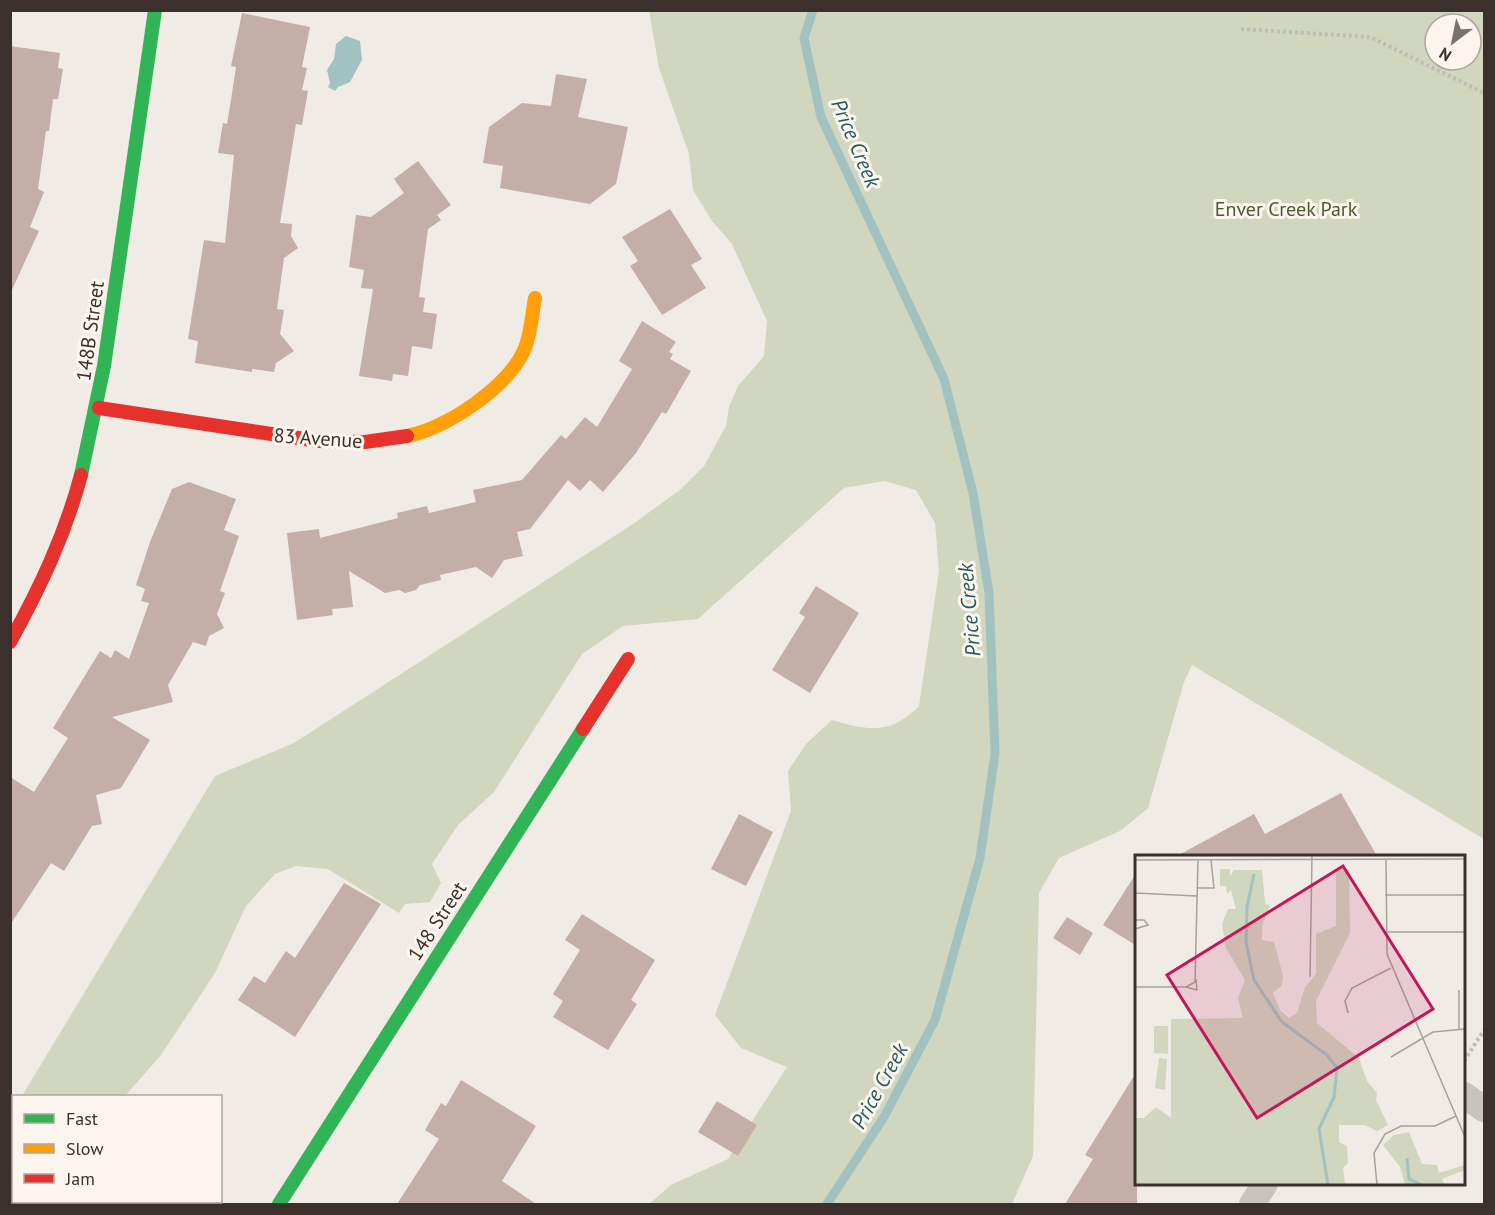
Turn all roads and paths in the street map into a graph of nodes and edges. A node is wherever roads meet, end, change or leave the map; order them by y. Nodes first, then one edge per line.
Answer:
1 (155, 10) edge
2 (1241, 28) dead end
3 (1485, 93) edge
4 (535, 297) dead end
5 (99, 408) junction
6 (10, 642) edge
7 (628, 659) dead end
8 (1485, 1030) edge
9 (1465, 1060) edge
10 (1465, 1096) edge
11 (1485, 1109) edge
12 (1264, 1185) edge
13 (279, 1204) edge
14 (1252, 1204) edge

1 - 5 street, 148B Street
2 - 3 path
4 - 5 street, 83 Avenue
5 - 6 street, 148B Street
7 - 13 street, 148 Street
8 - 9 path
10 - 11 street
12 - 14 street

